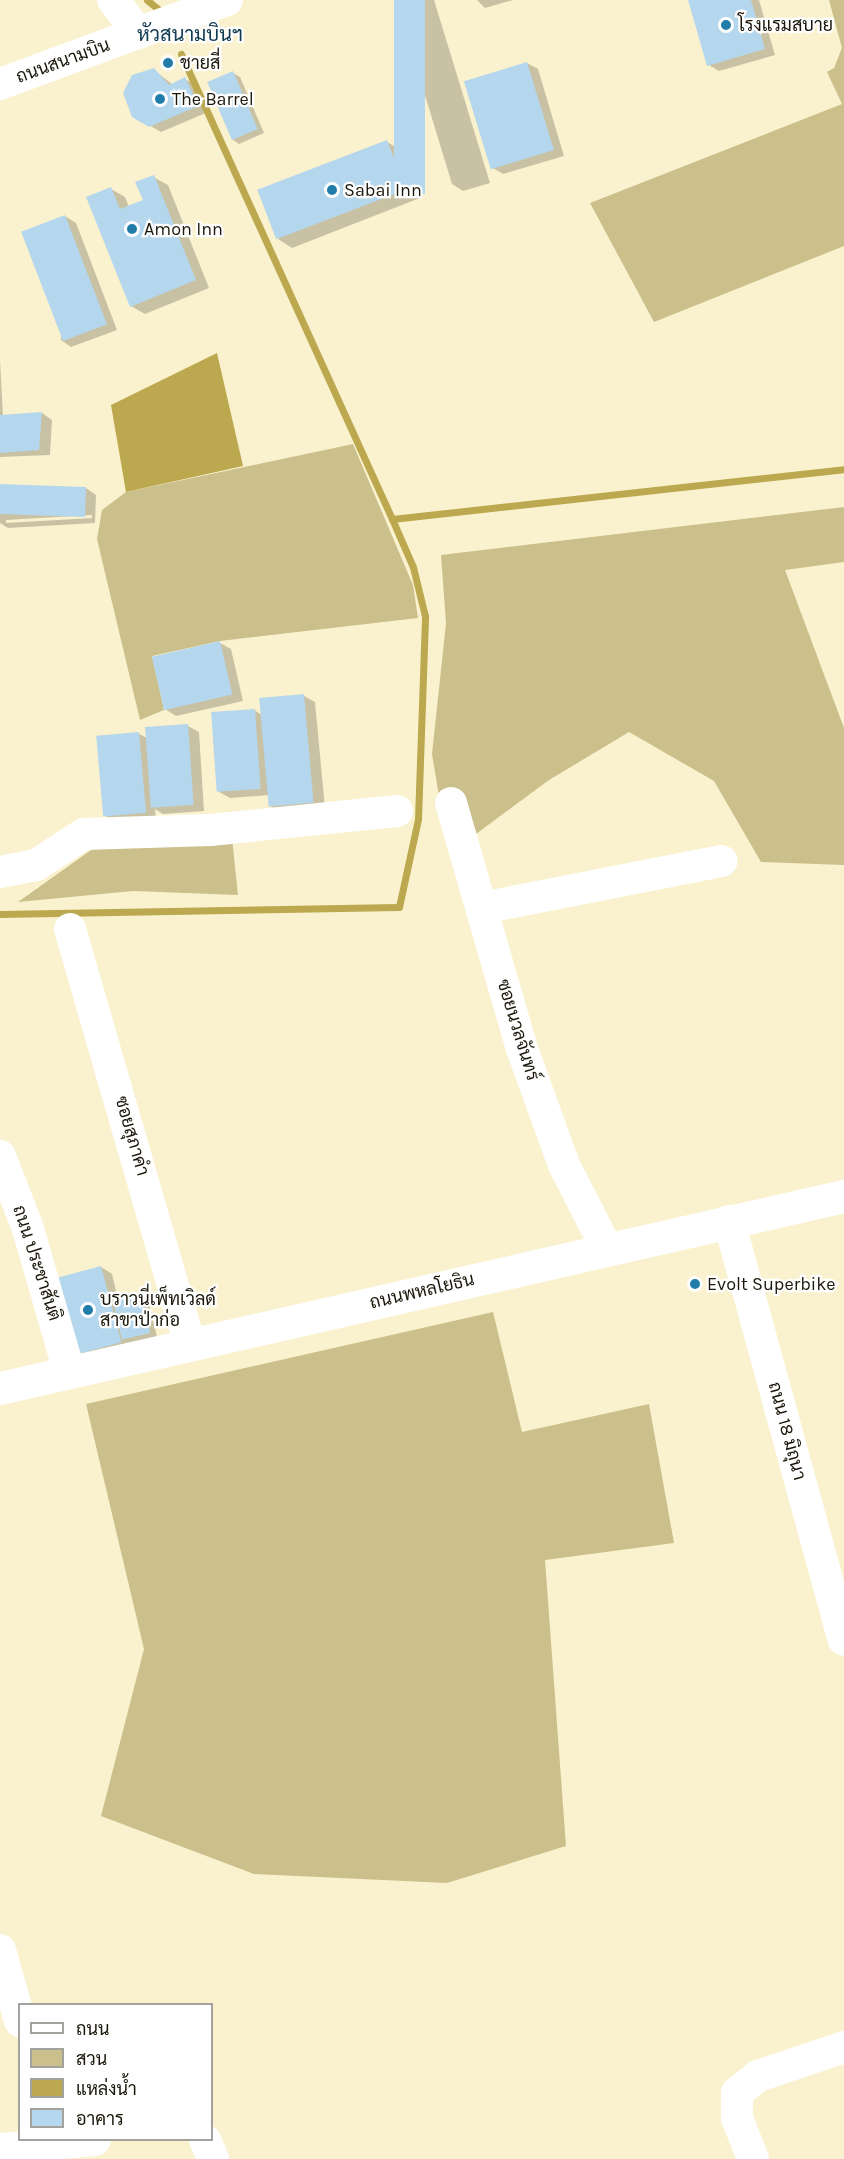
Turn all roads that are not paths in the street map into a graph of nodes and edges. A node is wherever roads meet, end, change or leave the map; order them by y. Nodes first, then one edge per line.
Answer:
1 (113, 0) edge
2 (227, 0) edge
3 (139, 33) junction
4 (0, 84) edge
5 (452, 803) dead end
6 (397, 811) dead end
7 (721, 861) dead end
8 (0, 872) edge
9 (482, 908) junction
10 (70, 929) dead end
11 (0, 1155) edge
12 (844, 1196) edge
13 (729, 1221) junction
14 (607, 1249) junction
15 (190, 1344) junction
16 (69, 1371) junction
17 (0, 1388) edge
18 (844, 1640) edge
19 (0, 1950) edge
20 (18, 2014) edge
21 (844, 2047) edge
22 (80, 2141) edge
23 (206, 2141) edge
24 (26, 2148) edge
25 (213, 2159) edge
26 (753, 2159) edge

1 - 3 street
2 - 3 street, ถนนสนามบิน
3 - 4 street, ถนนสนามบิน
5 - 9 street, ซอยนวลจันทร์
6 - 8 street
7 - 9 street
9 - 14 street, ซอยนวลจันทร์
10 - 15 street, ซอยสุภาคำ
11 - 16 street, ถนน ประชาสันติ
12 - 13 main road, ถนนพหลโยธิน
13 - 14 main road, ถนนพหลโยธิน
13 - 18 street, ถนน 18 มิถุนา
14 - 15 main road, ถนนพหลโยธิน
15 - 16 main road, ถนนพหลโยธิน
16 - 17 main road, ถนนพหลโยธิน
19 - 20 street
21 - 26 street
22 - 24 street
23 - 25 street

